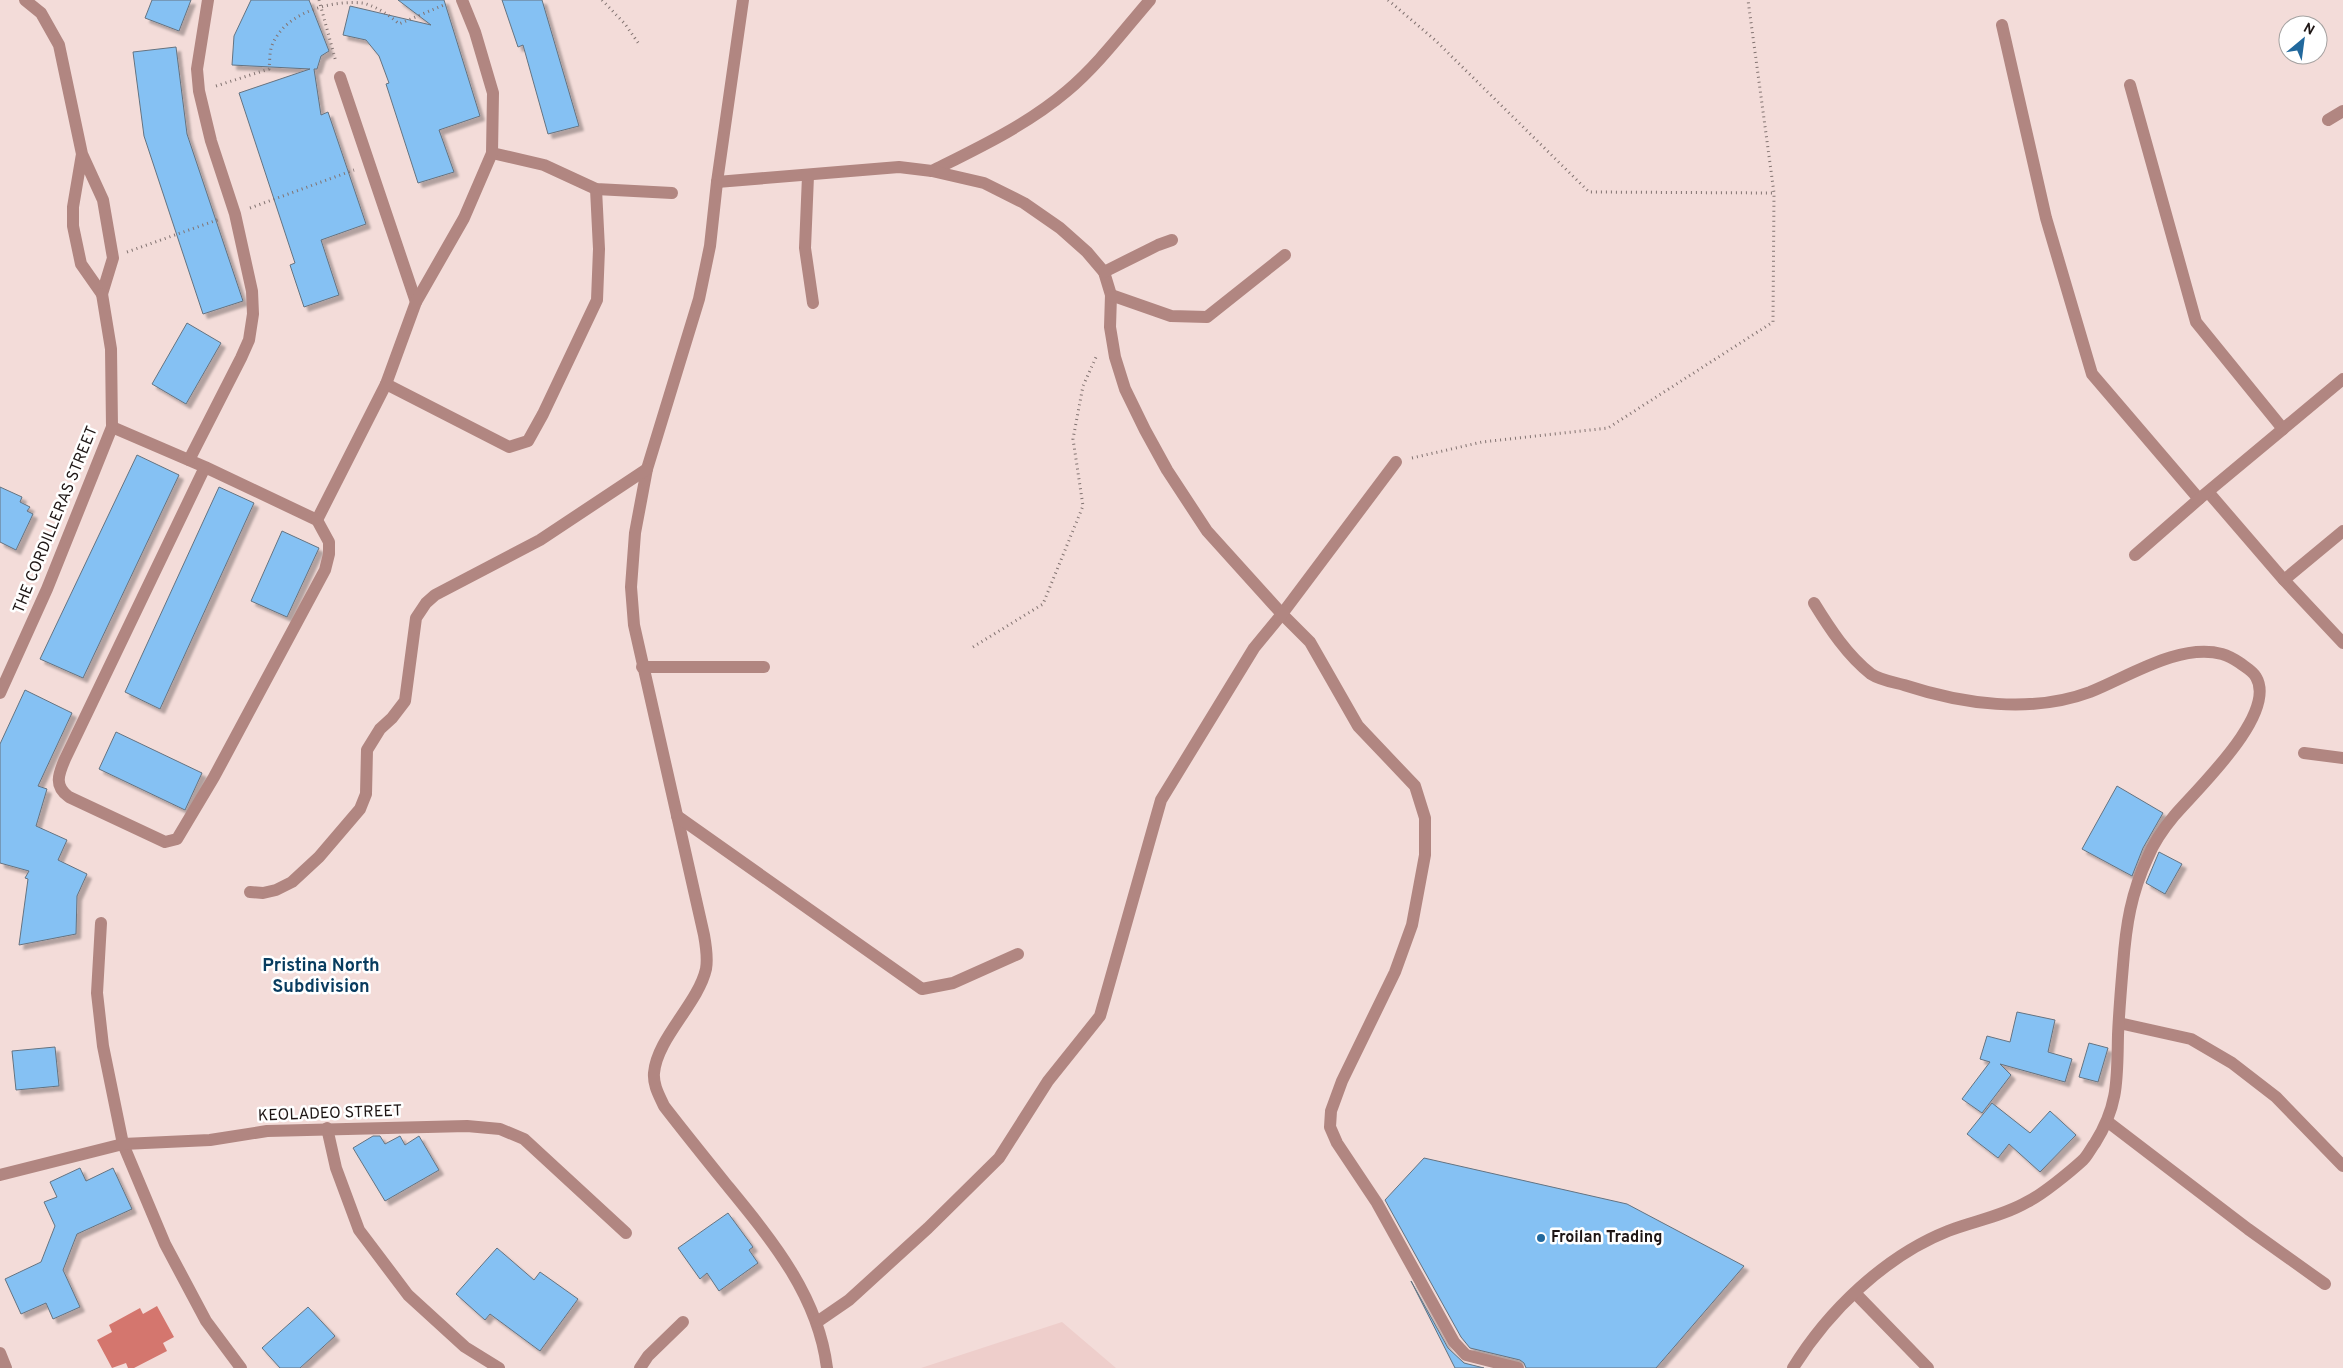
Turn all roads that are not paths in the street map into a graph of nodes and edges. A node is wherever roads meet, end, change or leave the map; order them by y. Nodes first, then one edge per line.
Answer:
1 (25, 0) edge
2 (208, 0) edge
3 (462, 0) edge
4 (743, 0) edge
5 (1150, 0) edge
6 (2002, 25) dead end
7 (340, 77) road end
8 (2130, 84) dead end
9 (2343, 112) edge
10 (2328, 120) dead end
11 (492, 153) junction
12 (82, 154) junction
13 (932, 171) junction
14 (808, 176) junction
15 (716, 182) junction
16 (596, 189) junction
17 (672, 193) dead end
18 (1172, 240) dead end
19 (1285, 255) dead end
20 (1104, 272) junction
21 (102, 294) junction
22 (1111, 295) junction
23 (416, 302) junction
24 (813, 304) dead end
25 (2343, 379) edge
26 (386, 384) junction
27 (112, 427) junction
28 (2283, 429) junction
29 (189, 460) junction
30 (1396, 462) road end
31 (205, 467) junction
32 (647, 469) junction
33 (2204, 496) junction
34 (317, 520) junction
35 (2343, 530) edge
36 (2135, 556) dead end
37 (2284, 580) junction
38 (1814, 603) dead end
39 (1282, 614) junction
40 (2343, 643) edge
41 (642, 667) junction
42 (764, 667) dead end
43 (0, 693) edge
44 (2304, 753) dead end
45 (2343, 758) edge
46 (677, 816) junction
47 (250, 892) dead end
48 (101, 923) dead end
49 (1018, 954) dead end
50 (2119, 1023) junction
51 (2108, 1122) junction
52 (327, 1128) junction
53 (123, 1144) junction
54 (2343, 1166) edge
55 (0, 1175) edge
56 (626, 1233) dead end
57 (2325, 1284) dead end
58 (1855, 1293) junction
59 (683, 1322) dead end
60 (817, 1322) junction
61 (0, 1353) edge
62 (6, 1368) edge
63 (241, 1368) edge
64 (499, 1368) edge
65 (640, 1368) edge
66 (827, 1368) edge
67 (1518, 1368) edge
68 (1793, 1368) edge
69 (1928, 1368) edge

1 - 12 street, THE CORDILLERAS STREET
2 - 29 street
3 - 11 street
4 - 15 street
5 - 13 street
6 - 33 street
7 - 23 street
8 - 28 street
9 - 10 street
11 - 16 street
11 - 23 street
12 - 21 street, THE CORDILLERAS STREET
12 - 21 street, THE CORDILLERAS STREET
13 - 14 street
13 - 20 street
14 - 15 street
14 - 24 street
15 - 32 street
16 - 17 street
16 - 26 street
18 - 20 street
19 - 22 street
20 - 22 street
21 - 27 street, THE CORDILLERAS STREET
22 - 39 street
23 - 26 street
25 - 28 street
26 - 34 street
27 - 29 street
27 - 43 street, THE CORDILLERAS STREET
28 - 33 street
29 - 31 street
30 - 39 street
31 - 34 street
31 - 34 street
32 - 41 street
32 - 47 street
33 - 36 street
33 - 37 street
35 - 37 street
37 - 40 street
38 - 50 street
39 - 60 street
39 - 67 street
41 - 42 street
41 - 46 street
44 - 45 street
46 - 49 street
46 - 60 street
48 - 53 street
50 - 51 street
50 - 54 street
51 - 57 street
51 - 58 street
52 - 53 street, KEOLADEO STREET
52 - 56 street, KEOLADEO STREET
52 - 64 street
53 - 55 street, KEOLADEO STREET
53 - 63 street
58 - 68 street
58 - 69 street
59 - 65 street
60 - 66 street
61 - 62 street

